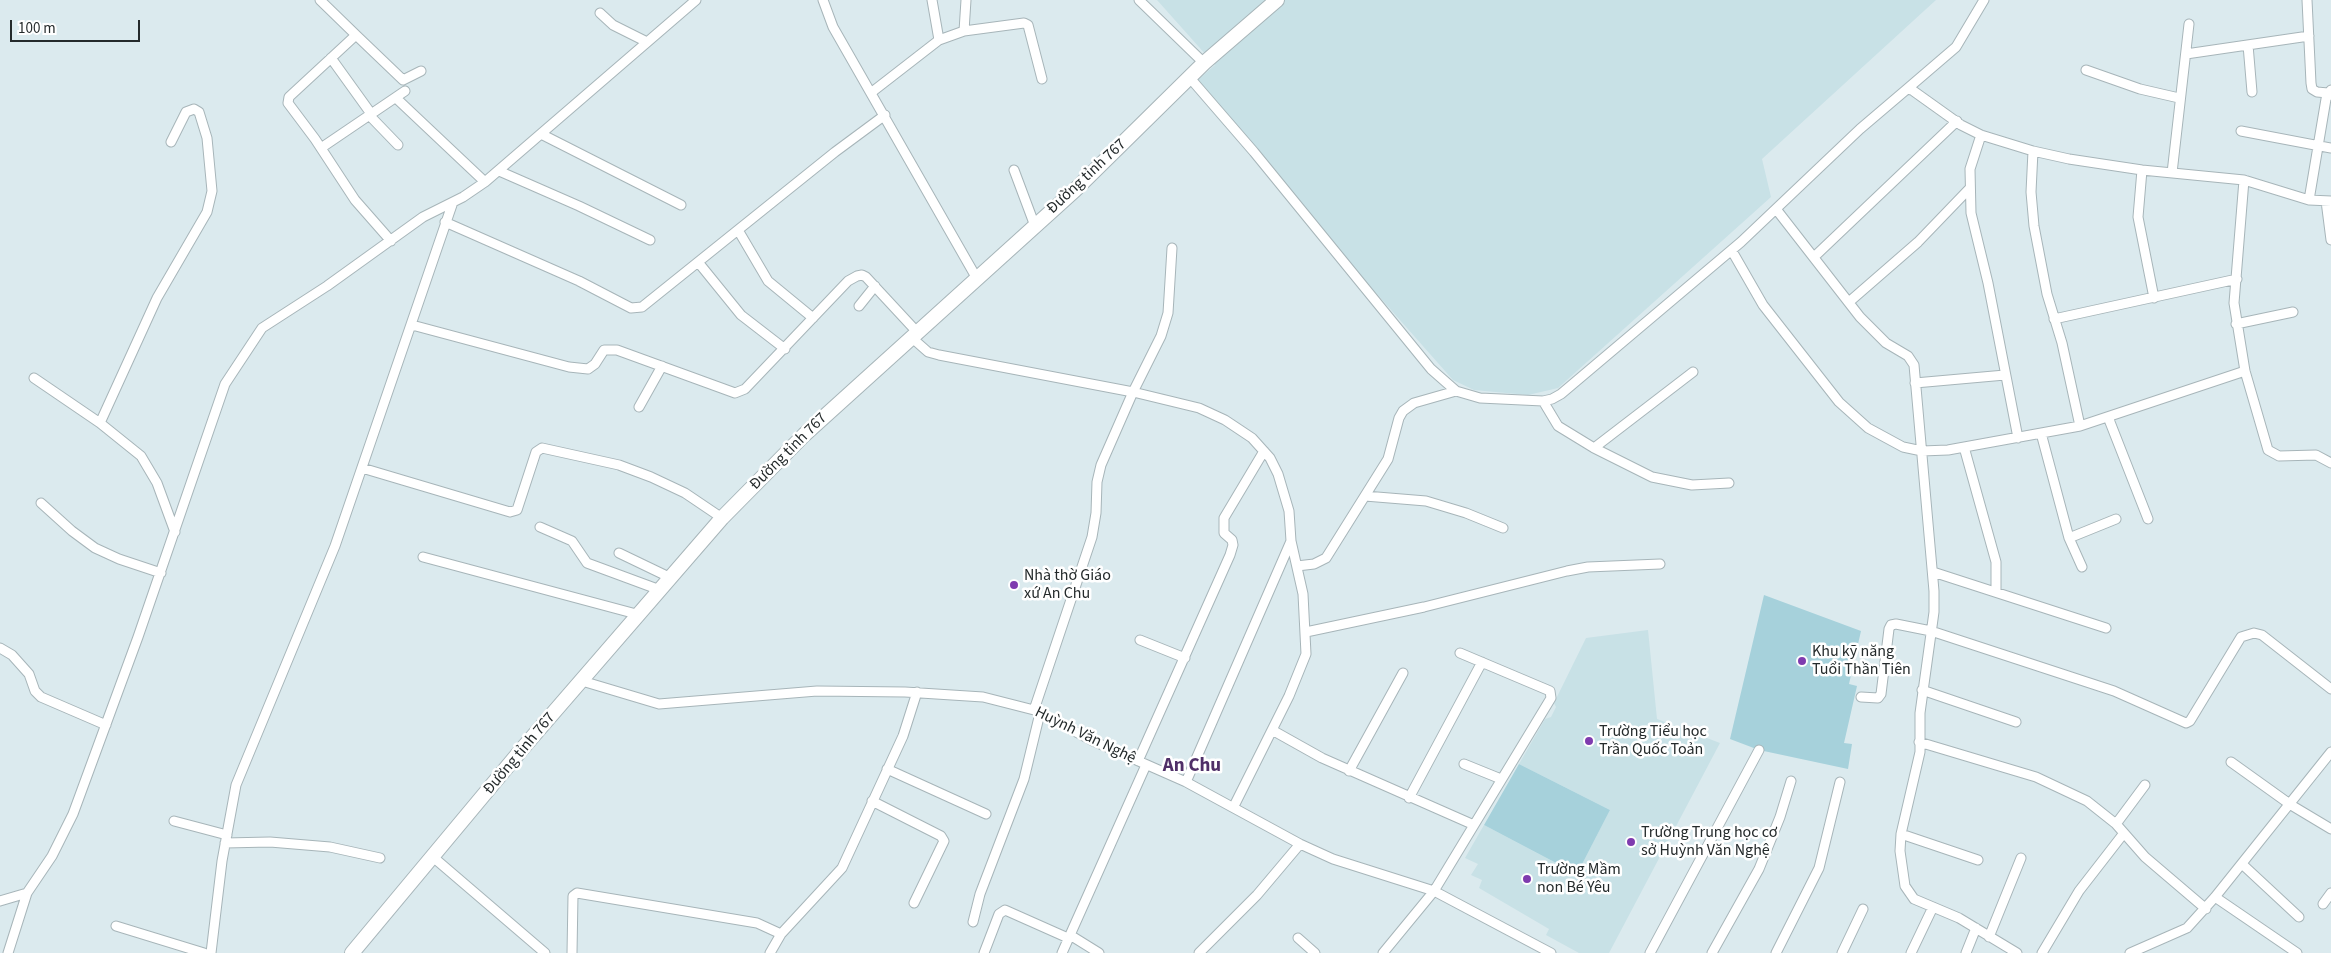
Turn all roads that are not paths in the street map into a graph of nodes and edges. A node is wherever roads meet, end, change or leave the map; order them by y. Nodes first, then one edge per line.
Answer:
1 (320, 0) edge
2 (696, 0) edge
3 (823, 0) edge
4 (932, 0) edge
5 (966, 0) edge
6 (1139, 0) edge
7 (1277, 0) edge
8 (1984, 0) edge
9 (2307, 0) edge
10 (600, 13) dead end
11 (2189, 24) dead end
12 (964, 31) junction
13 (356, 35) junction
14 (2309, 36) junction
15 (939, 40) junction
16 (647, 42) junction
17 (2248, 45) junction
18 (2186, 54) junction
19 (331, 58) junction
20 (1204, 63) junction
21 (421, 70) dead end
22 (2086, 70) dead end
23 (1042, 78) dead end
24 (1190, 78) junction
25 (1907, 89) junction
26 (405, 91) dead end
27 (2330, 91) edge
28 (872, 92) junction
29 (2252, 92) dead end
30 (396, 98) junction
31 (2179, 98) junction
32 (371, 115) junction
33 (885, 115) junction
34 (1957, 121) junction
35 (2241, 131) dead end
36 (540, 134) junction
37 (1981, 135) junction
38 (171, 142) dead end
39 (398, 145) dead end
40 (2317, 146) junction
41 (321, 148) junction
42 (2331, 148) edge
43 (2033, 151) junction
44 (1014, 170) dead end
45 (2142, 170) junction
46 (499, 171) junction
47 (2172, 173) junction
48 (2244, 180) junction
49 (485, 182) junction
50 (1969, 189) junction
51 (2309, 200) junction
52 (2329, 201) edge
53 (454, 202) junction
54 (681, 205) dead end
55 (1776, 209) junction
56 (445, 222) junction
57 (1035, 226) junction
58 (738, 230) junction
59 (650, 240) dead end
60 (2331, 240) edge
61 (391, 241) junction
62 (1172, 248) dead end
63 (1732, 251) junction
64 (1814, 257) junction
65 (698, 262) junction
66 (976, 277) junction
67 (2237, 279) junction
68 (875, 286) junction
69 (2154, 298) junction
70 (1849, 302) junction
71 (859, 306) dead end
72 (2293, 312) dead end
73 (813, 318) junction
74 (2054, 319) junction
75 (2236, 324) junction
76 (412, 325) junction
77 (914, 334) junction
78 (785, 349) junction
79 (662, 366) junction
80 (2245, 370) junction
81 (1694, 372) dead end
82 (2006, 375) junction
83 (34, 378) dead end
84 (1915, 383) junction
85 (1456, 391) junction
86 (1133, 392) junction
87 (1542, 401) junction
88 (639, 406) dead end
89 (2108, 417) junction
90 (100, 422) junction
91 (2080, 426) junction
92 (2041, 433) junction
93 (2018, 438) junction
94 (1964, 447) junction
95 (1594, 448) junction
96 (1264, 451) junction
97 (1922, 451) junction
98 (2331, 464) edge
99 (362, 468) junction
100 (1729, 483) dead end
101 (1364, 496) junction
102 (41, 503) dead end
103 (722, 518) junction
104 (2116, 519) dead end
105 (2148, 519) dead end
106 (540, 527) dead end
107 (1504, 528) dead end
108 (175, 532) junction
109 (2069, 538) junction
110 (1291, 540) junction
111 (619, 553) dead end
112 (423, 557) dead end
113 (1660, 564) dead end
114 (1298, 566) junction
115 (2082, 567) dead end
116 (1933, 572) junction
117 (161, 573) junction
118 (670, 578) junction
119 (660, 590) junction
120 (1996, 592) junction
121 (640, 615) junction
122 (2106, 628) dead end
123 (1931, 631) junction
124 (1306, 632) junction
125 (1140, 640) dead end
126 (0, 648) edge
127 (1460, 653) dead end
128 (1185, 658) junction
129 (1482, 662) junction
130 (1403, 673) dead end
131 (582, 681) junction
132 (2331, 689) edge
133 (1922, 690) junction
134 (917, 692) junction
135 (1861, 697) dead end
136 (1037, 712) junction
137 (2016, 722) dead end
138 (106, 725) junction
139 (1272, 730) junction
140 (1919, 742) junction
141 (1759, 750) dead end
142 (2331, 752) edge
143 (2231, 762) dead end
144 (1142, 763) junction
145 (1464, 764) dead end
146 (886, 770) junction
147 (1349, 771) junction
148 (1501, 779) junction
149 (1791, 781) dead end
150 (1186, 782) junction
151 (1840, 782) dead end
152 (2145, 785) dead end
153 (1408, 798) junction
154 (872, 801) junction
155 (2291, 805) junction
156 (1234, 806) junction
157 (986, 814) dead end
158 (174, 821) dead end
159 (2116, 824) junction
160 (1474, 825) junction
161 (2331, 829) edge
162 (2124, 833) junction
163 (1901, 834) junction
164 (226, 839) junction
165 (1300, 844) junction
166 (434, 857) junction
167 (380, 858) dead end
168 (2021, 858) dead end
169 (1978, 860) dead end
170 (2242, 864) junction
171 (1434, 891) junction
172 (2331, 893) edge
173 (27, 894) junction
174 (2215, 897) junction
175 (0, 901) edge
176 (914, 903) dead end
177 (2323, 904) dead end
178 (1932, 907) junction
179 (1863, 908) dead end
180 (2206, 909) junction
181 (2299, 917) dead end
182 (973, 922) dead end
183 (116, 926) dead end
184 (1976, 928) junction
185 (781, 934) junction
186 (1069, 937) junction
187 (1989, 937) junction
188 (1298, 938) dead end
189 (8, 953) edge
190 (204, 953) edge
191 (211, 953) edge
192 (352, 953) edge
193 (545, 953) edge
194 (572, 953) edge
195 (771, 953) edge
196 (984, 953) edge
197 (1062, 953) edge
198 (1099, 953) edge
199 (1199, 953) edge
200 (1315, 953) edge
201 (1383, 953) edge
202 (1551, 953) edge
203 (1650, 953) edge
204 (1712, 953) edge
205 (1776, 953) edge
206 (1842, 953) edge
207 (1911, 953) edge
208 (1966, 953) edge
209 (2017, 953) edge
210 (2042, 953) edge
211 (2130, 953) edge
212 (2297, 953) edge

1 - 13 street
2 - 16 street
3 - 28 street
4 - 15 street
5 - 12 street
6 - 20 street
7 - 20 main road, Đường tỉnh 767
8 - 25 street
9 - 14 street
10 - 16 street
11 - 18 street
12 - 15 street
12 - 23 street
13 - 19 street
13 - 21 street
14 - 17 street
14 - 27 street
15 - 28 street
16 - 36 street
17 - 18 street
17 - 29 street
18 - 31 street
19 - 32 street
19 - 41 street
20 - 24 main road, Đường tỉnh 767
22 - 31 street
24 - 57 main road, Đường tỉnh 767
24 - 85 street
25 - 34 street
25 - 55 street
26 - 30 street
27 - 40 street
28 - 33 street
30 - 32 street
30 - 49 street
31 - 47 street
32 - 39 street
32 - 41 street
33 - 58 street
33 - 66 street
34 - 37 street
34 - 64 street
35 - 40 street
36 - 46 street
36 - 54 street
37 - 43 street
37 - 50 street
38 - 90 street
40 - 42 street
40 - 51 street
41 - 61 street
43 - 45 street
43 - 74 street
44 - 57 street
45 - 47 street
45 - 69 street
46 - 49 street
46 - 59 street
47 - 48 street
48 - 51 street
48 - 67 street
49 - 53 street
50 - 70 street
50 - 82 street
51 - 52 street
52 - 60 street
53 - 56 street
53 - 61 street
55 - 63 street
55 - 64 street
56 - 65 street
56 - 76 street
57 - 66 main road, Đường tỉnh 767
58 - 65 street
58 - 73 street
61 - 108 street
62 - 86 street
63 - 87 street
63 - 97 street
64 - 70 street
65 - 78 street
66 - 77 main road, Đường tỉnh 767
67 - 69 street
67 - 75 street
68 - 71 street
68 - 73 street
68 - 77 street
69 - 74 street
70 - 84 street
72 - 75 street
73 - 78 street
74 - 91 street
75 - 80 street
76 - 79 street
76 - 99 street
77 - 86 street
77 - 103 main road, Đường tỉnh 767
78 - 79 street
79 - 88 street
80 - 89 street
80 - 98 street
81 - 95 street
82 - 84 street
82 - 93 street
83 - 90 street
84 - 97 street
85 - 87 street
85 - 101 street
86 - 96 street
86 - 136 street
87 - 95 street
89 - 91 street
89 - 105 street
90 - 108 street
91 - 92 street
92 - 93 street
92 - 109 street
93 - 94 street
94 - 97 street
94 - 120 street
95 - 100 street
96 - 110 street
96 - 128 street
97 - 116 street
99 - 103 street
99 - 164 street
101 - 107 street
101 - 114 street
102 - 117 street
103 - 118 main road, Đường tỉnh 767
104 - 109 street
106 - 119 street
108 - 117 street
109 - 115 street
110 - 114 street
110 - 150 street
111 - 118 street
112 - 121 street
113 - 124 street
114 - 124 street
116 - 120 street
116 - 123 street
117 - 138 street
118 - 119 main road, Đường tỉnh 767
119 - 121 main road, Đường tỉnh 767
120 - 122 street
121 - 131 main road, Đường tỉnh 767
123 - 132 street
123 - 133 street
123 - 135 street
124 - 139 street
125 - 128 street
126 - 138 street
127 - 129 street
128 - 144 street
129 - 148 street
129 - 153 street
130 - 147 street
131 - 134 street, Huỳnh Văn Nghệ
131 - 166 main road, Đường tỉnh 767
133 - 137 street
133 - 140 street
134 - 136 street, Huỳnh Văn Nghệ
134 - 146 street
136 - 144 street, Huỳnh Văn Nghệ
136 - 182 street
138 - 173 street
139 - 147 street
139 - 156 street
140 - 159 street
140 - 163 street
141 - 203 street
142 - 155 street
143 - 155 street
144 - 150 street, Huỳnh Văn Nghệ
144 - 186 street
145 - 148 street
146 - 154 street
146 - 157 street
147 - 153 street
148 - 160 street
149 - 204 street
150 - 156 street, Huỳnh Văn Nghệ
151 - 205 street
152 - 159 street
153 - 160 street
154 - 176 street
154 - 185 street
155 - 161 street
155 - 170 street
156 - 165 street, Huỳnh Văn Nghệ
158 - 164 street
159 - 162 street
160 - 171 street
162 - 180 street
162 - 210 street
163 - 169 street
163 - 178 street
164 - 167 street
164 - 191 street
165 - 171 street, Huỳnh Văn Nghệ
165 - 199 street
166 - 192 main road, Đường tỉnh 767
166 - 193 street
168 - 187 street
170 - 174 street
170 - 181 street
171 - 201 street
171 - 202 street, Huỳnh Văn Nghệ
172 - 177 street
173 - 175 street
173 - 189 street
174 - 180 street
174 - 212 street
178 - 184 street
178 - 207 street
179 - 206 street
180 - 211 street
183 - 190 street
184 - 187 street
184 - 208 street
185 - 194 street
185 - 195 street
186 - 196 street
186 - 197 street
186 - 198 street
187 - 209 street
188 - 200 street

